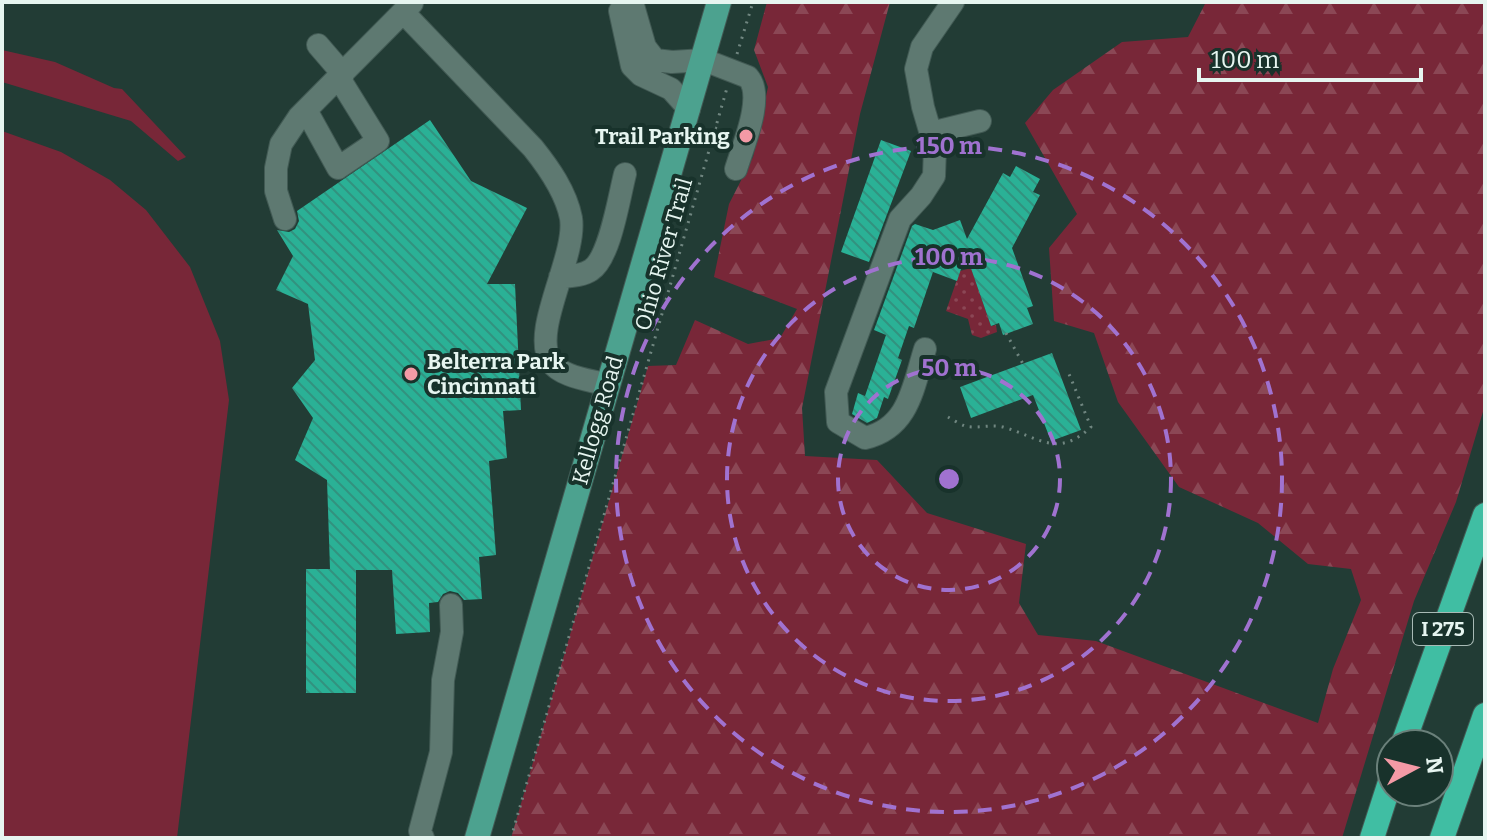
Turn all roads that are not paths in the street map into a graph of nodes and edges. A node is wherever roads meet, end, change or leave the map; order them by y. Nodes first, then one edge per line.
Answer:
1 (618, 2) edge
2 (632, 2) edge
3 (719, 2) edge
4 (953, 2) edge
5 (408, 7) edge
6 (318, 45) dead end
7 (704, 60) junction
8 (341, 76) junction
9 (689, 109) junction
10 (306, 110) junction
11 (980, 121) dead end
12 (931, 133) junction
13 (736, 169) dead end
14 (625, 174) dead end
15 (285, 219) dead end
16 (606, 244) junction
17 (569, 250) junction
18 (560, 277) junction
19 (925, 349) dead end
20 (607, 385) junction
21 (1485, 515) edge
22 (451, 605) dead end
23 (1485, 715) edge
24 (1408, 728) edge
25 (1382, 808) edge
26 (423, 838) edge
27 (477, 838) edge
28 (1372, 838) edge
29 (1442, 838) edge

1 - 9 lane
2 - 7 lane
3 - 7 main road, Kellogg Road
4 - 12 lane
5 - 8 lane
5 - 17 lane
6 - 8 lane
7 - 9 main road, Kellogg Road
7 - 13 lane
8 - 10 lane
8 - 10 lane
9 - 20 main road, Kellogg Road
10 - 15 lane
11 - 12 lane
12 - 19 lane
14 - 16 lane
16 - 17 lane
16 - 18 lane
17 - 18 lane
18 - 20 lane
20 - 27 main road, Kellogg Road
21 - 24 highway, I 275
22 - 26 lane
23 - 29 highway
25 - 28 highway

